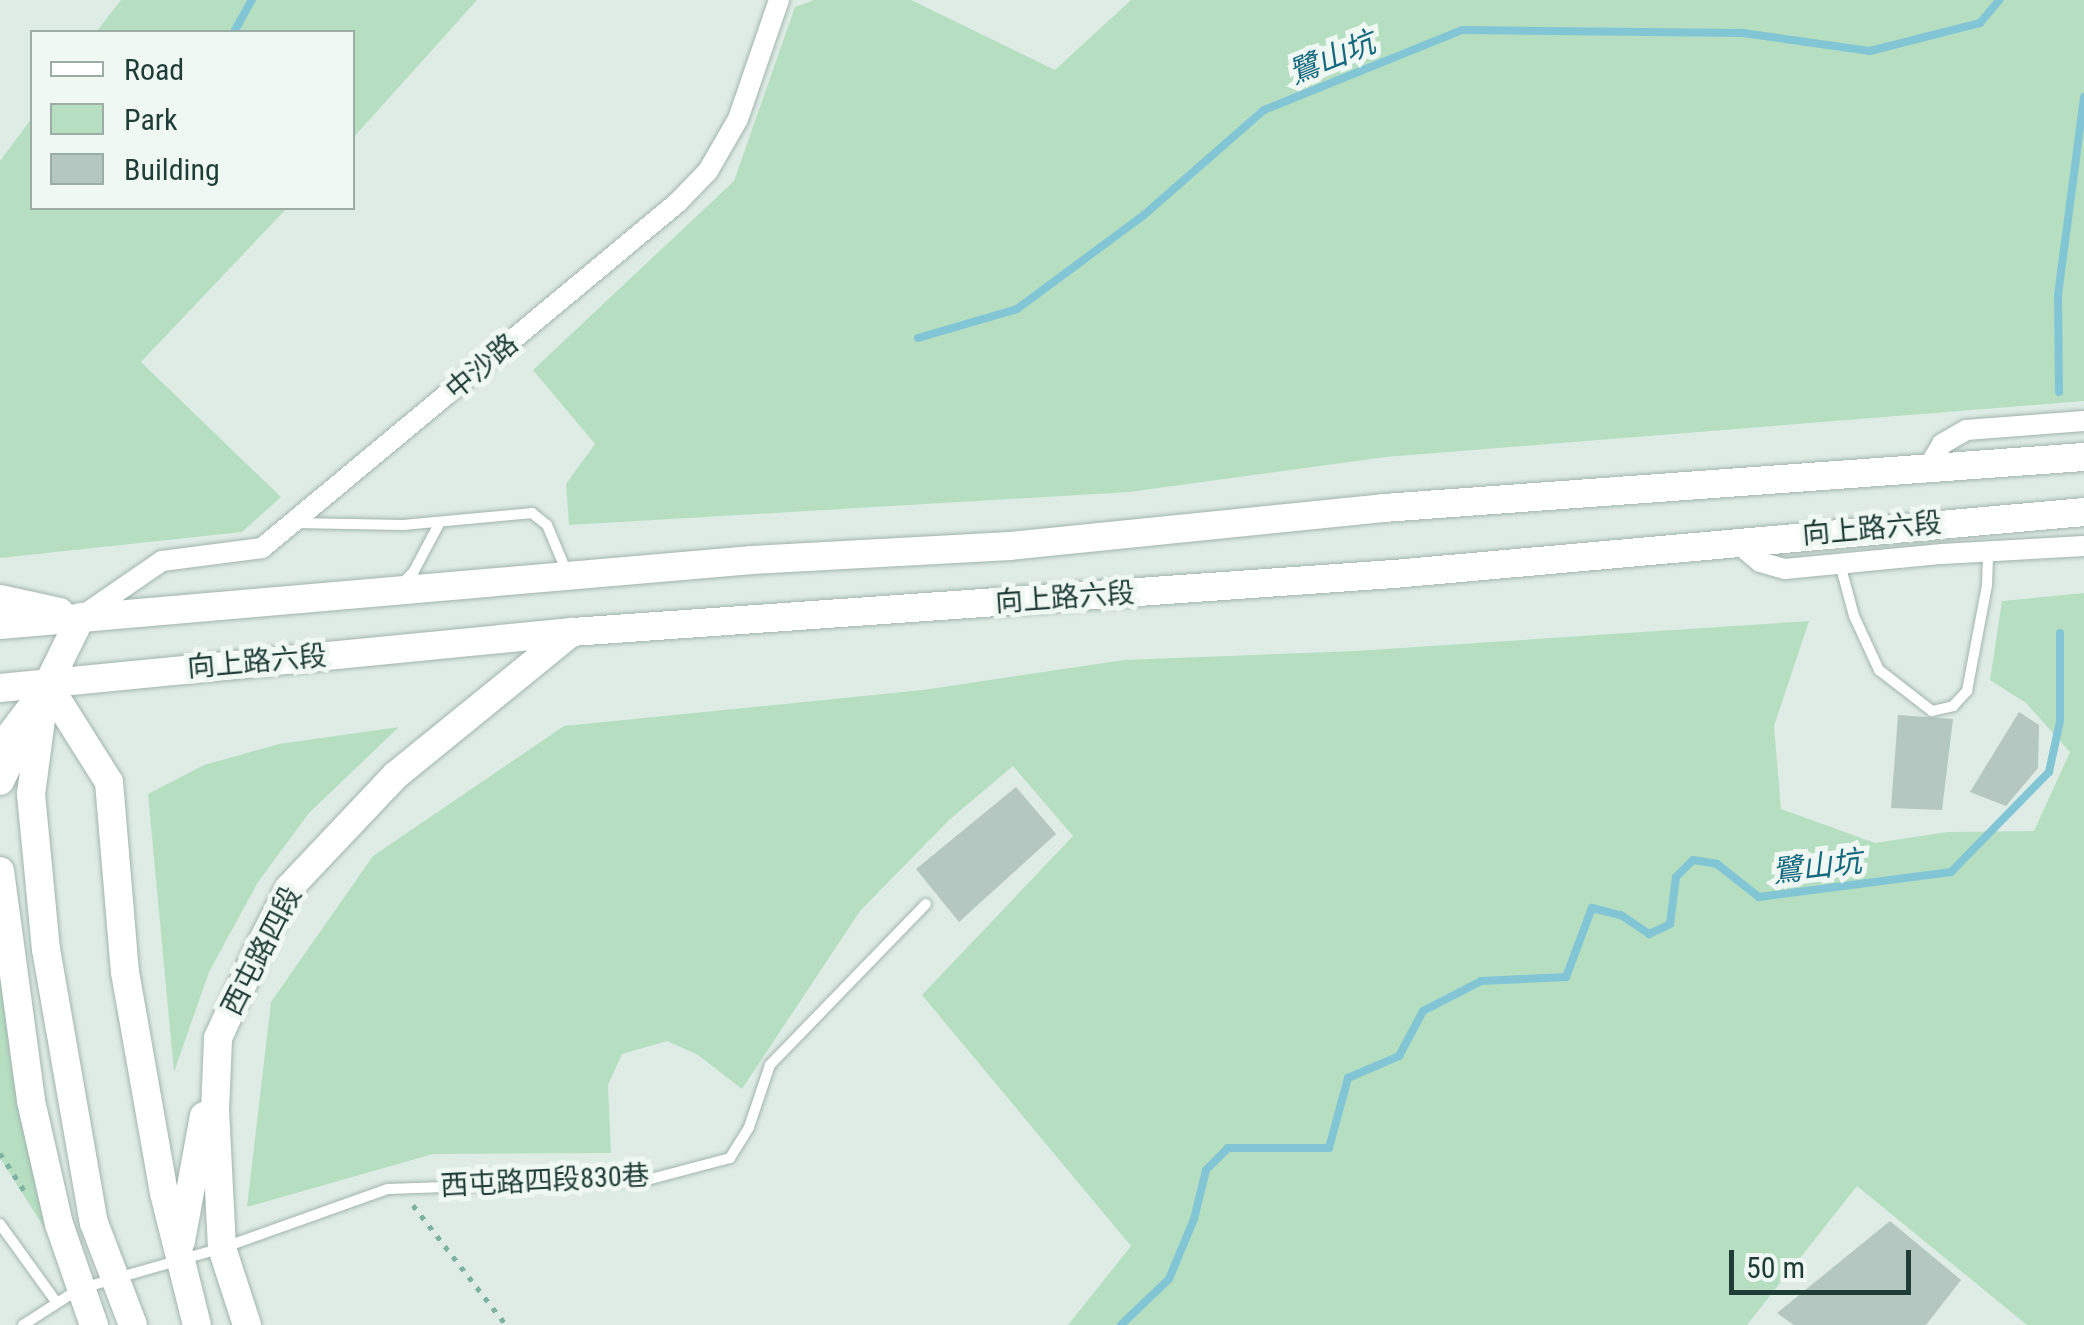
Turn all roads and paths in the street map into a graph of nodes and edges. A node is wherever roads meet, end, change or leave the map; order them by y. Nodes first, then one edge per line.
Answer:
1 (779, 0) edge
2 (2084, 421) edge
3 (2084, 457) edge
4 (1929, 466) junction
5 (2084, 512) edge
6 (296, 522) junction
7 (440, 522) junction
8 (1734, 540) junction
9 (2084, 546) edge
10 (1988, 550) junction
11 (1840, 562) junction
12 (569, 576) junction
13 (389, 592) junction
14 (0, 598) edge
15 (80, 617) junction
16 (0, 625) edge
17 (572, 632) junction
18 (46, 682) junction
19 (0, 688) edge
20 (0, 706) edge
21 (0, 742) edge
22 (0, 781) edge
23 (0, 871) edge
24 (926, 904) dead end
25 (218, 1038) junction
26 (0, 1153) edge
27 (400, 1188) junction
28 (30, 1198) dead end
29 (0, 1224) edge
30 (222, 1248) junction
31 (178, 1257) junction
32 (114, 1277) junction
33 (68, 1296) junction
34 (23, 1325) edge
35 (94, 1325) edge
36 (133, 1325) edge
37 (198, 1325) edge
38 (247, 1325) edge
39 (506, 1325) edge

1 - 6 street, 中沙路
2 - 4 street
3 - 4 main road, 向上路六段
4 - 12 main road, 向上路六段
5 - 8 main road, 向上路六段
6 - 7 lane
6 - 15 street, 中沙路
7 - 12 lane
7 - 13 lane
8 - 11 street
8 - 17 main road, 向上路六段
9 - 10 street
10 - 11 street
10 - 11 lane
12 - 13 main road, 向上路六段
13 - 15 main road, 向上路六段
14 - 15 main road, 向上路六段
15 - 16 main road, 向上路六段
15 - 18 main road
17 - 18 main road, 向上路六段
17 - 25 main road, 西屯路四段
18 - 19 main road, 向上路六段
18 - 20 main road, 向上路六段
18 - 21 street
18 - 22 main road
18 - 31 main road
18 - 32 main road
23 - 33 main road
24 - 27 lane, 西屯路四段830巷
25 - 30 main road, 西屯路四段
25 - 31 main road
26 - 28 path
27 - 30 lane, 西屯路四段830巷
27 - 39 path
29 - 33 lane
30 - 31 lane, 西屯路四段830巷
30 - 38 main road, 西屯路四段
31 - 32 lane, 西屯路四段830巷
31 - 37 main road
32 - 33 lane, 西屯路四段830巷
32 - 36 main road
33 - 34 lane, 西屯路四段830巷
33 - 35 main road

